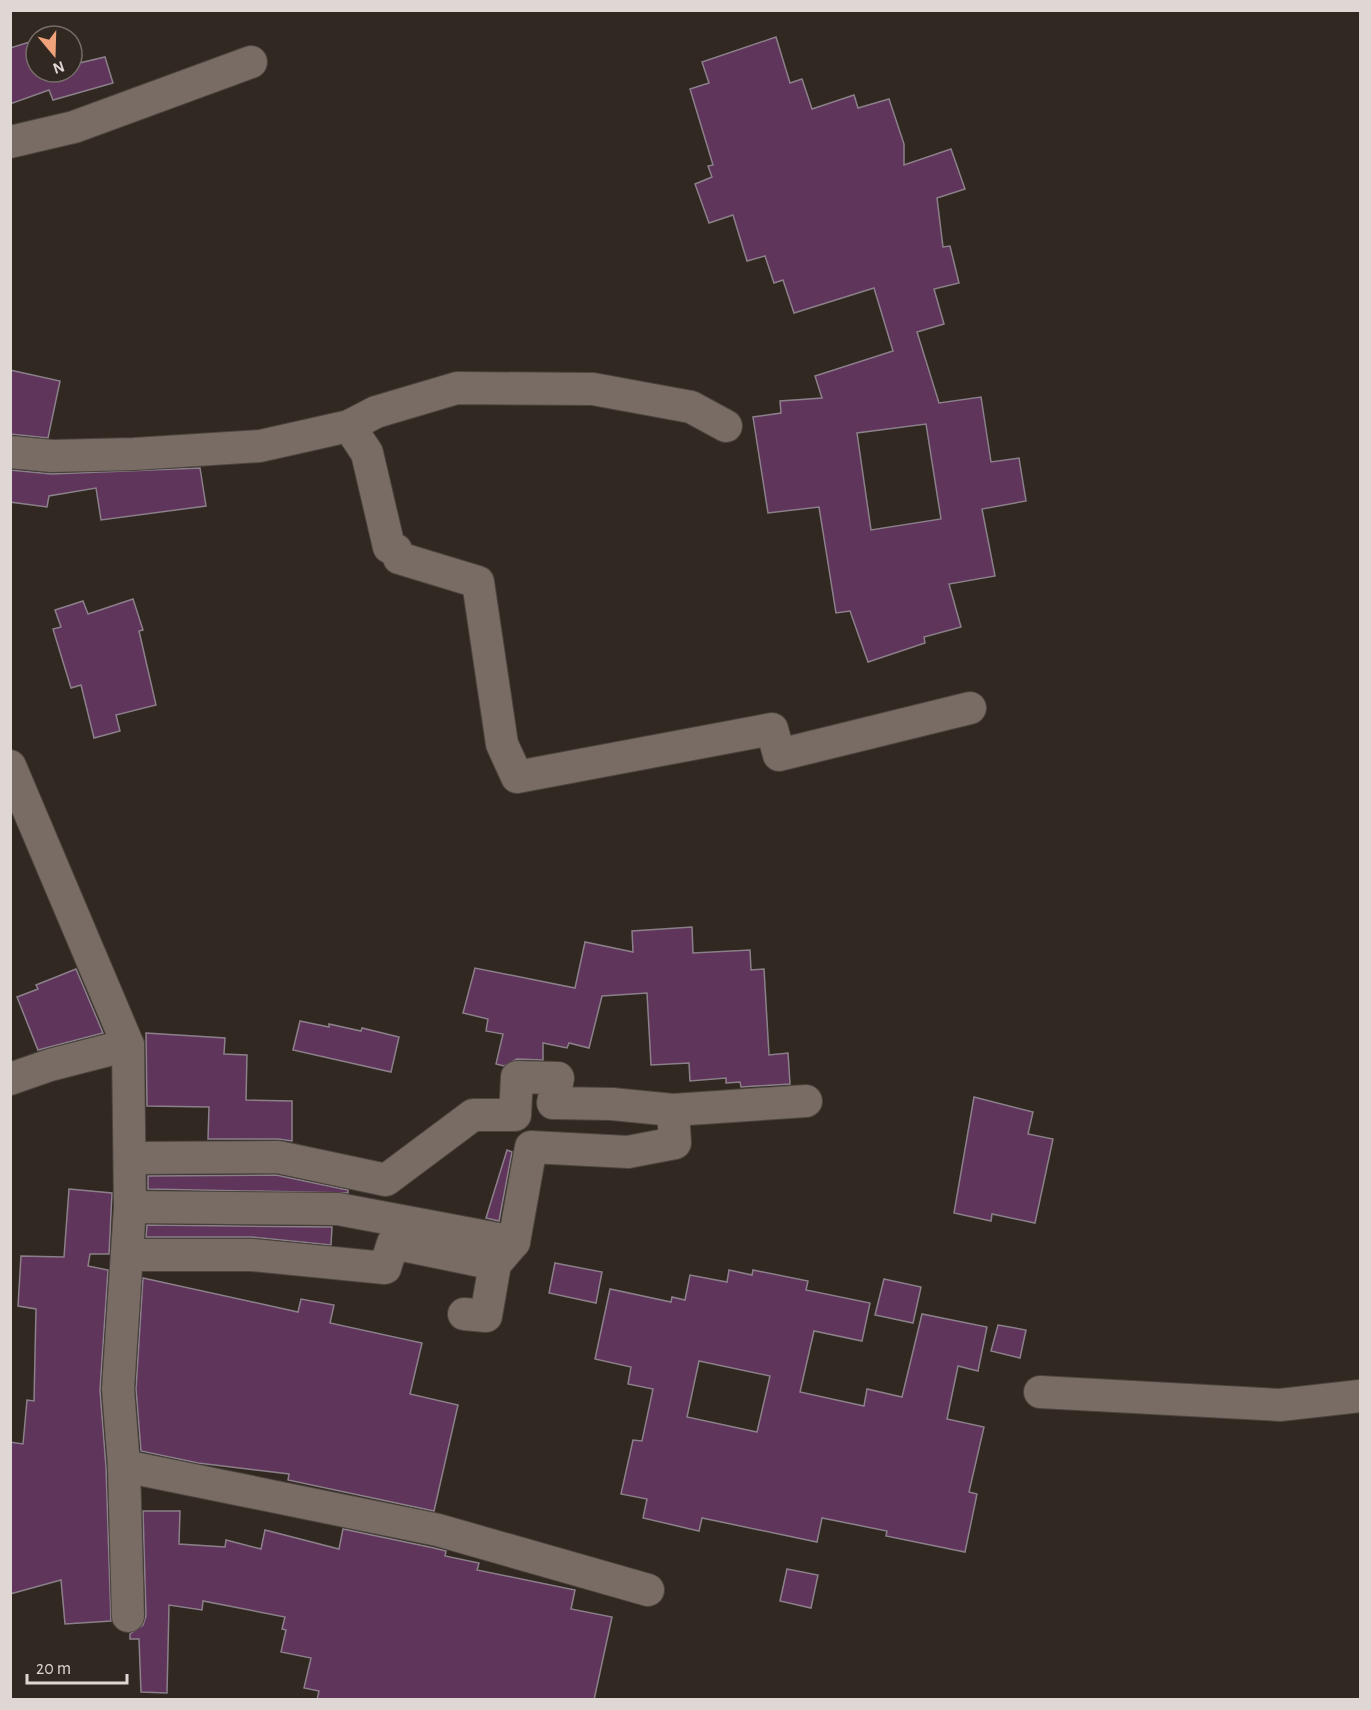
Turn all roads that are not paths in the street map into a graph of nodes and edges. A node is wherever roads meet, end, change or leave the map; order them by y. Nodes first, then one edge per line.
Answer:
1 (251, 62) dead end
2 (10, 142) edge
3 (350, 426) junction
4 (726, 426) dead end
5 (10, 452) edge
6 (970, 708) dead end
7 (10, 766) edge
8 (128, 1045) junction
9 (10, 1079) edge
10 (806, 1101) dead end
11 (673, 1110) junction
12 (130, 1158) junction
13 (130, 1206) junction
14 (504, 1253) junction
15 (127, 1255) junction
16 (464, 1314) dead end
17 (1040, 1392) dead end
18 (1360, 1396) edge
19 (124, 1466) junction
20 (648, 1590) dead end
21 (128, 1616) dead end

1 - 2 street
3 - 4 street
3 - 5 street
3 - 6 street
7 - 8 street
8 - 9 street
8 - 12 street
10 - 11 street
11 - 12 street
11 - 14 street
12 - 13 street
13 - 14 street
13 - 15 street
14 - 15 street
14 - 16 street
15 - 19 street
17 - 18 street
19 - 20 street
19 - 21 street

